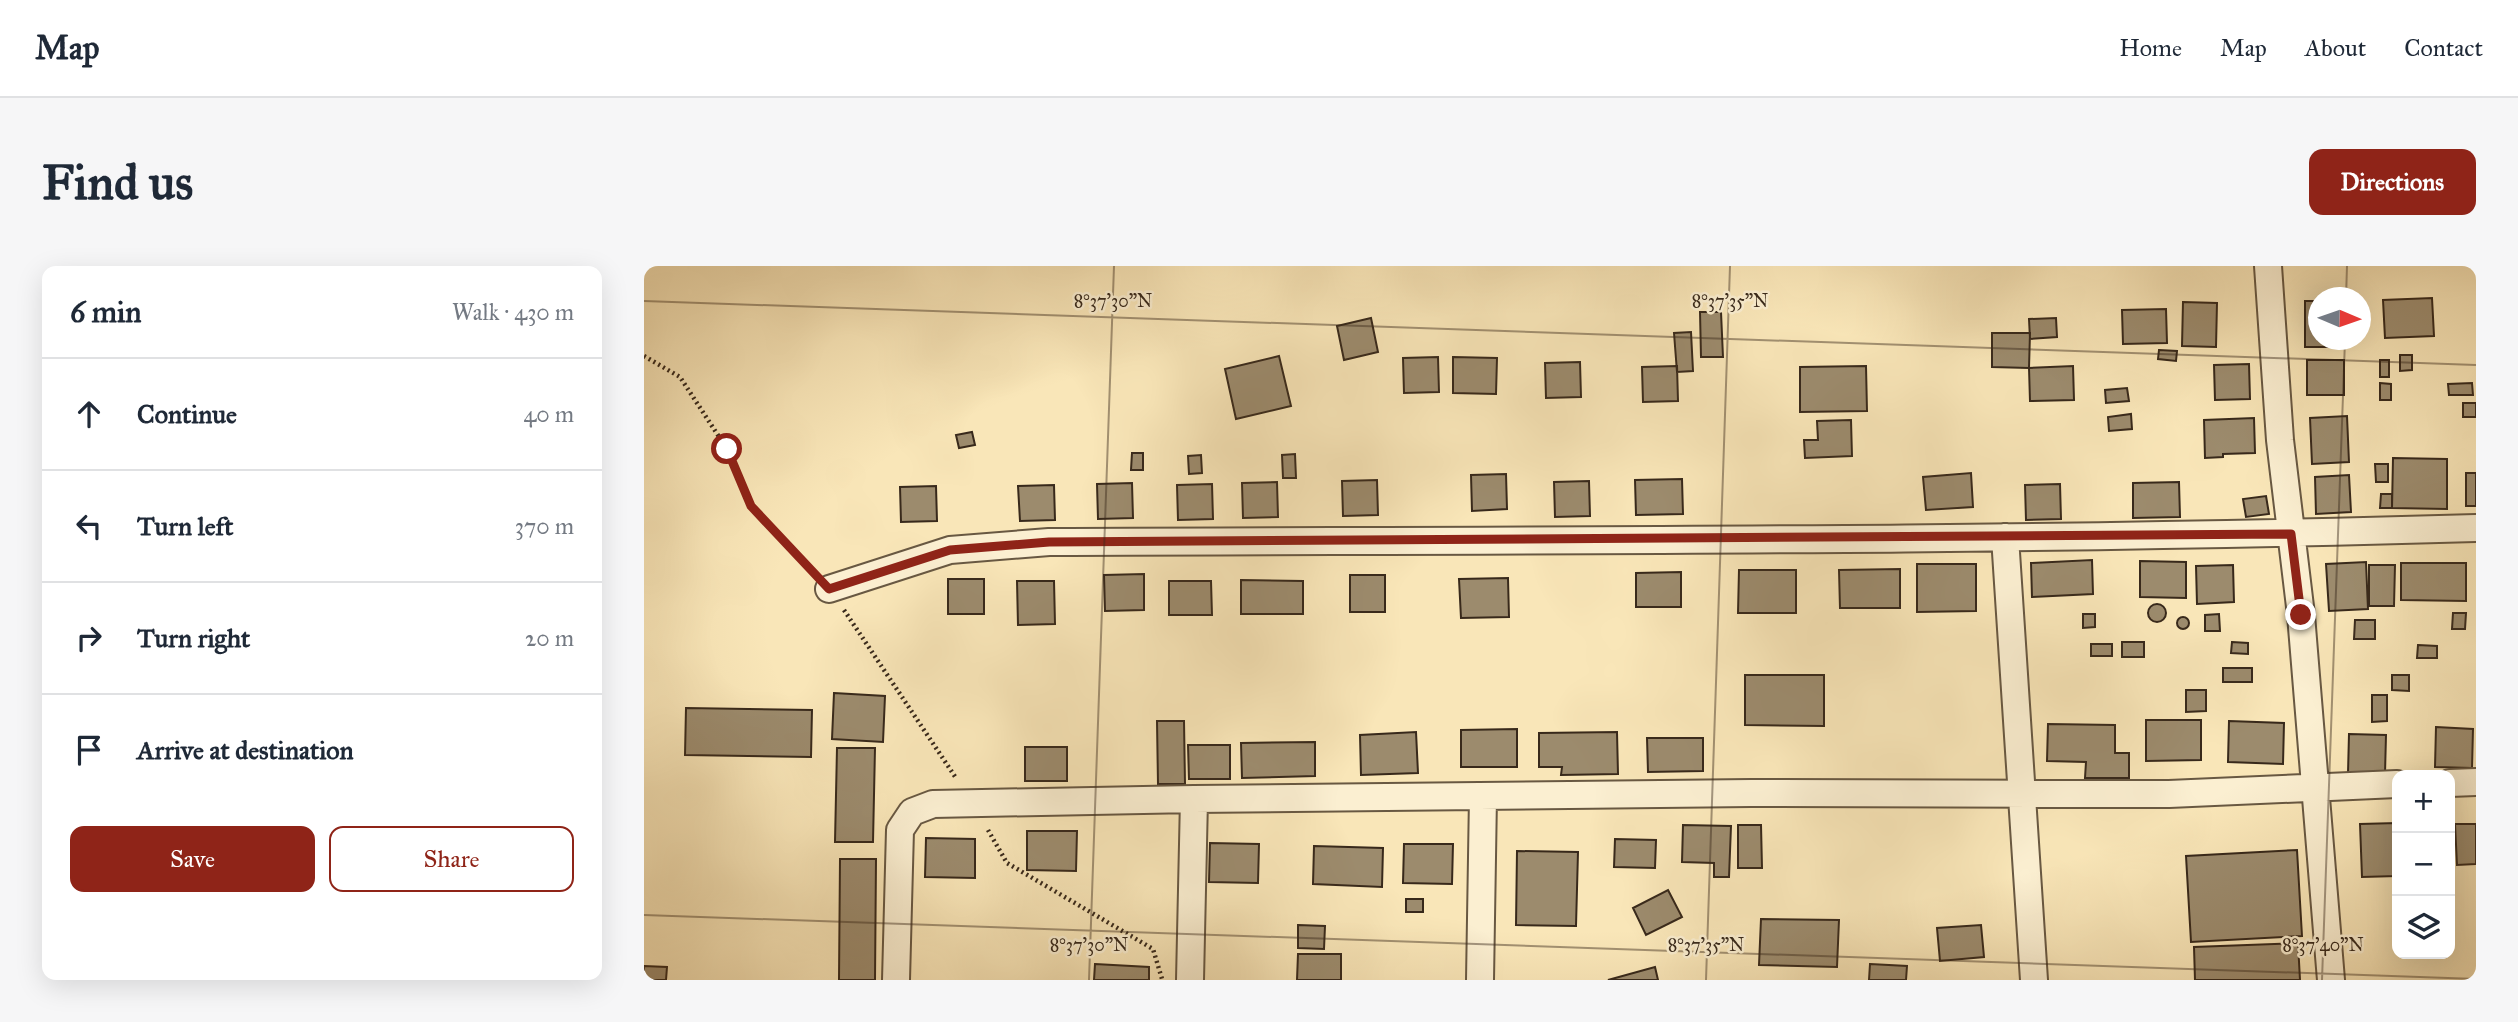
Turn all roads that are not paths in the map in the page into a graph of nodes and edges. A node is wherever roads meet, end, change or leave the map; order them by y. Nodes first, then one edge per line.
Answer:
1 (2269, 266) edge
2 (2476, 528) edge
3 (2291, 534) junction
4 (2005, 537) junction
5 (829, 589) road end
6 (2476, 782) edge
7 (2455, 783) edge
8 (2392, 784) edge
9 (2314, 786) junction
10 (2022, 793) junction
11 (1483, 796) junction
12 (1194, 799) junction
13 (896, 980) edge
14 (1190, 980) edge
15 (1480, 980) edge
16 (2034, 980) edge
17 (2331, 980) edge

1 - 3 street
2 - 3 street
3 - 4 street
3 - 9 street
4 - 5 street
4 - 10 street
6 - 7 street
8 - 9 street
9 - 10 street
9 - 17 street
10 - 11 street
10 - 16 street
11 - 12 street
11 - 15 street
12 - 13 street
12 - 14 street

